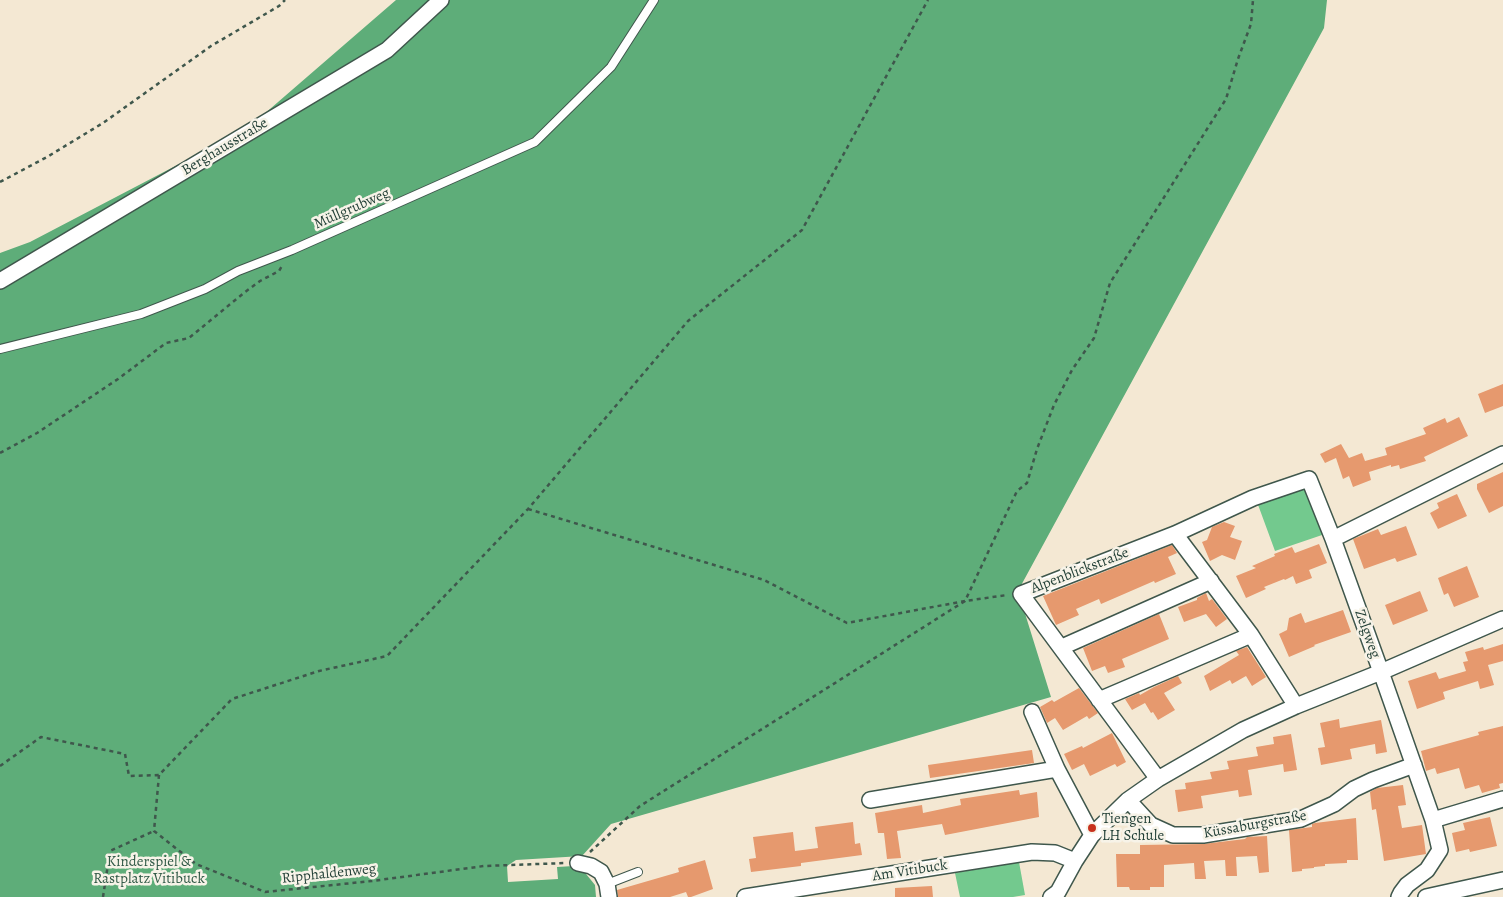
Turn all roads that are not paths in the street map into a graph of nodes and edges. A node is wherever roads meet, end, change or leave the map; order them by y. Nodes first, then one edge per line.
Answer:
1 (441, 0) edge
2 (654, 0) edge
3 (0, 281) edge
4 (0, 348) edge
5 (1503, 454) edge
6 (1175, 534) junction
7 (1333, 539) junction
8 (1211, 581) junction
9 (1503, 619) edge
10 (1251, 635) junction
11 (1062, 648) junction
12 (1381, 672) junction
13 (1099, 700) junction
14 (1296, 706) junction
15 (1032, 712) dead end
16 (1414, 765) junction
17 (1057, 769) junction
18 (1158, 779) junction
19 (1503, 799) edge
20 (870, 800) dead end
21 (1128, 800) junction
22 (1432, 820) junction
23 (1092, 835) junction
24 (1075, 861) junction
25 (578, 863) road end
26 (638, 872) dead end
27 (1503, 880) edge
28 (608, 890) edge
29 (1462, 894) edge
30 (1059, 895) edge
31 (745, 897) edge
32 (1400, 897) edge
33 (1426, 897) edge

1 - 3 street, Berghausstraße
2 - 4 lane, Müllgrubweg
5 - 7 street
6 - 7 street, Alpenblickstraße
6 - 8 street
6 - 11 street, Alpenblickstraße
7 - 12 street, Zelgweg
8 - 10 street
8 - 11 street
9 - 12 street
10 - 13 street
10 - 14 street
11 - 13 street, Alpenblickstraße
12 - 14 street
12 - 16 street, Zelgweg
13 - 18 street, Alpenblickstraße
14 - 18 street
15 - 17 street
16 - 21 street, Küssaburgstraße
16 - 22 street, Zelgweg
17 - 20 street
17 - 23 street
18 - 21 street
19 - 22 street
21 - 23 street
22 - 32 street, Zelgweg
23 - 24 street
24 - 30 street
24 - 31 street, Am Vitibuck
25 - 28 street
26 - 28 lane
27 - 29 street
29 - 33 street

